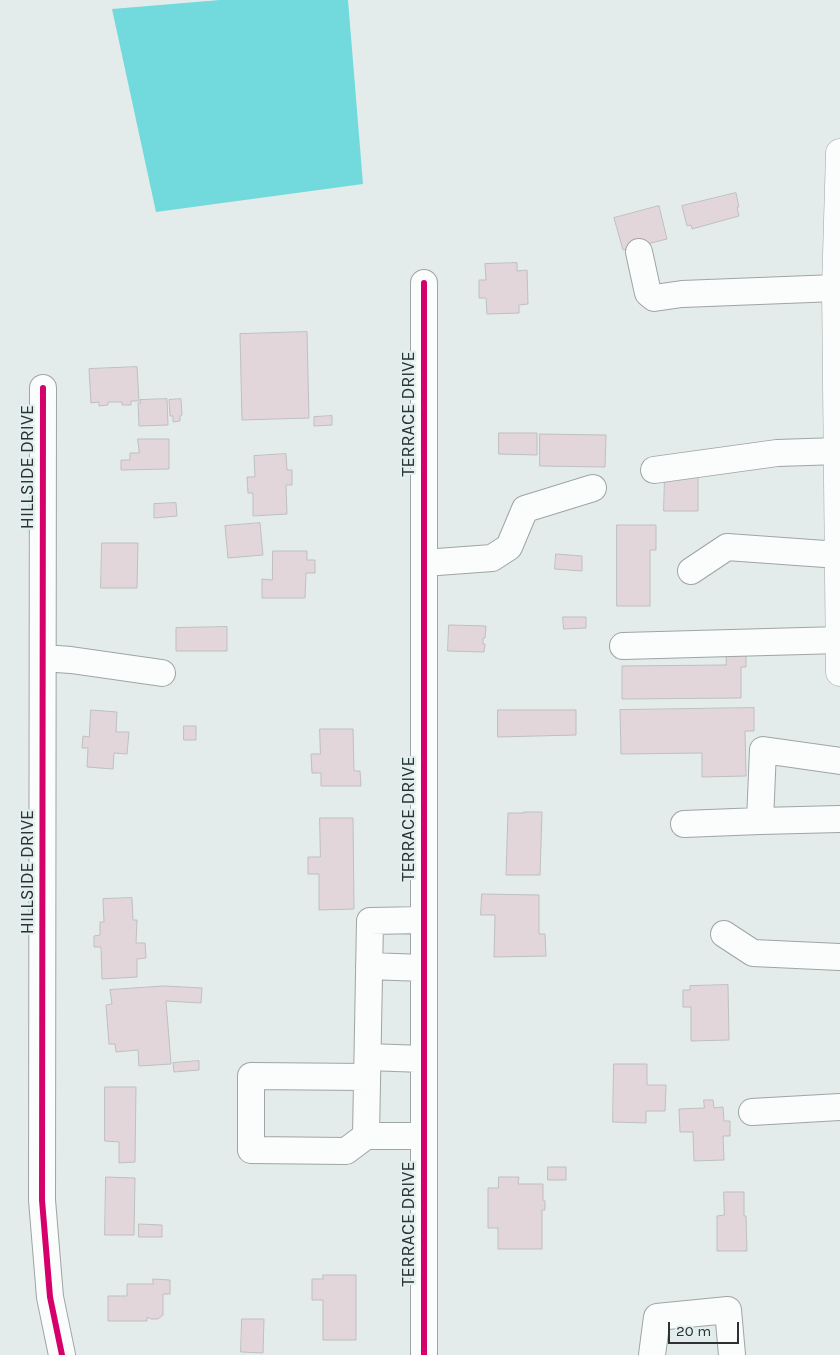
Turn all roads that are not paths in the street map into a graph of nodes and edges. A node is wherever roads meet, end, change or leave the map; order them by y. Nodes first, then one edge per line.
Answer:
1 (840, 153) edge
2 (639, 252) dead end
3 (424, 283) dead end
4 (836, 288) junction
5 (43, 388) dead end
6 (838, 451) junction
7 (654, 470) dead end
8 (594, 488) dead end
9 (839, 555) edge
10 (424, 563) junction
11 (691, 571) dead end
12 (840, 640) edge
13 (623, 646) dead end
14 (43, 658) junction
15 (840, 672) edge
16 (162, 673) dead end
17 (840, 761) edge
18 (840, 819) edge
19 (760, 821) junction
20 (684, 824) dead end
21 (424, 920) junction
22 (724, 934) dead end
23 (840, 956) edge
24 (369, 966) junction
25 (424, 968) junction
26 (423, 1059) junction
27 (367, 1067) junction
28 (840, 1107) edge
29 (752, 1112) dead end
30 (366, 1136) junction
31 (423, 1136) junction
32 (62, 1355) edge
33 (424, 1355) edge
34 (652, 1355) edge
35 (732, 1355) edge

1 - 4 main road
2 - 4 street
3 - 10 street, TERRACE DRIVE
4 - 6 main road
5 - 14 street, HILLSIDE DRIVE
6 - 7 street
6 - 9 main road
8 - 10 street
9 - 11 street
9 - 12 main road
10 - 21 street, TERRACE DRIVE
12 - 13 street
12 - 15 main road
14 - 16 street
14 - 32 street, HILLSIDE DRIVE
17 - 19 street
18 - 19 street
19 - 20 street
21 - 24 street
21 - 25 street, TERRACE DRIVE
22 - 23 street
24 - 25 street
24 - 27 street
25 - 26 street, TERRACE DRIVE
26 - 27 street
26 - 31 street, TERRACE DRIVE
27 - 30 street
27 - 30 street
28 - 29 street
30 - 31 street
31 - 33 street, TERRACE DRIVE
34 - 35 street

